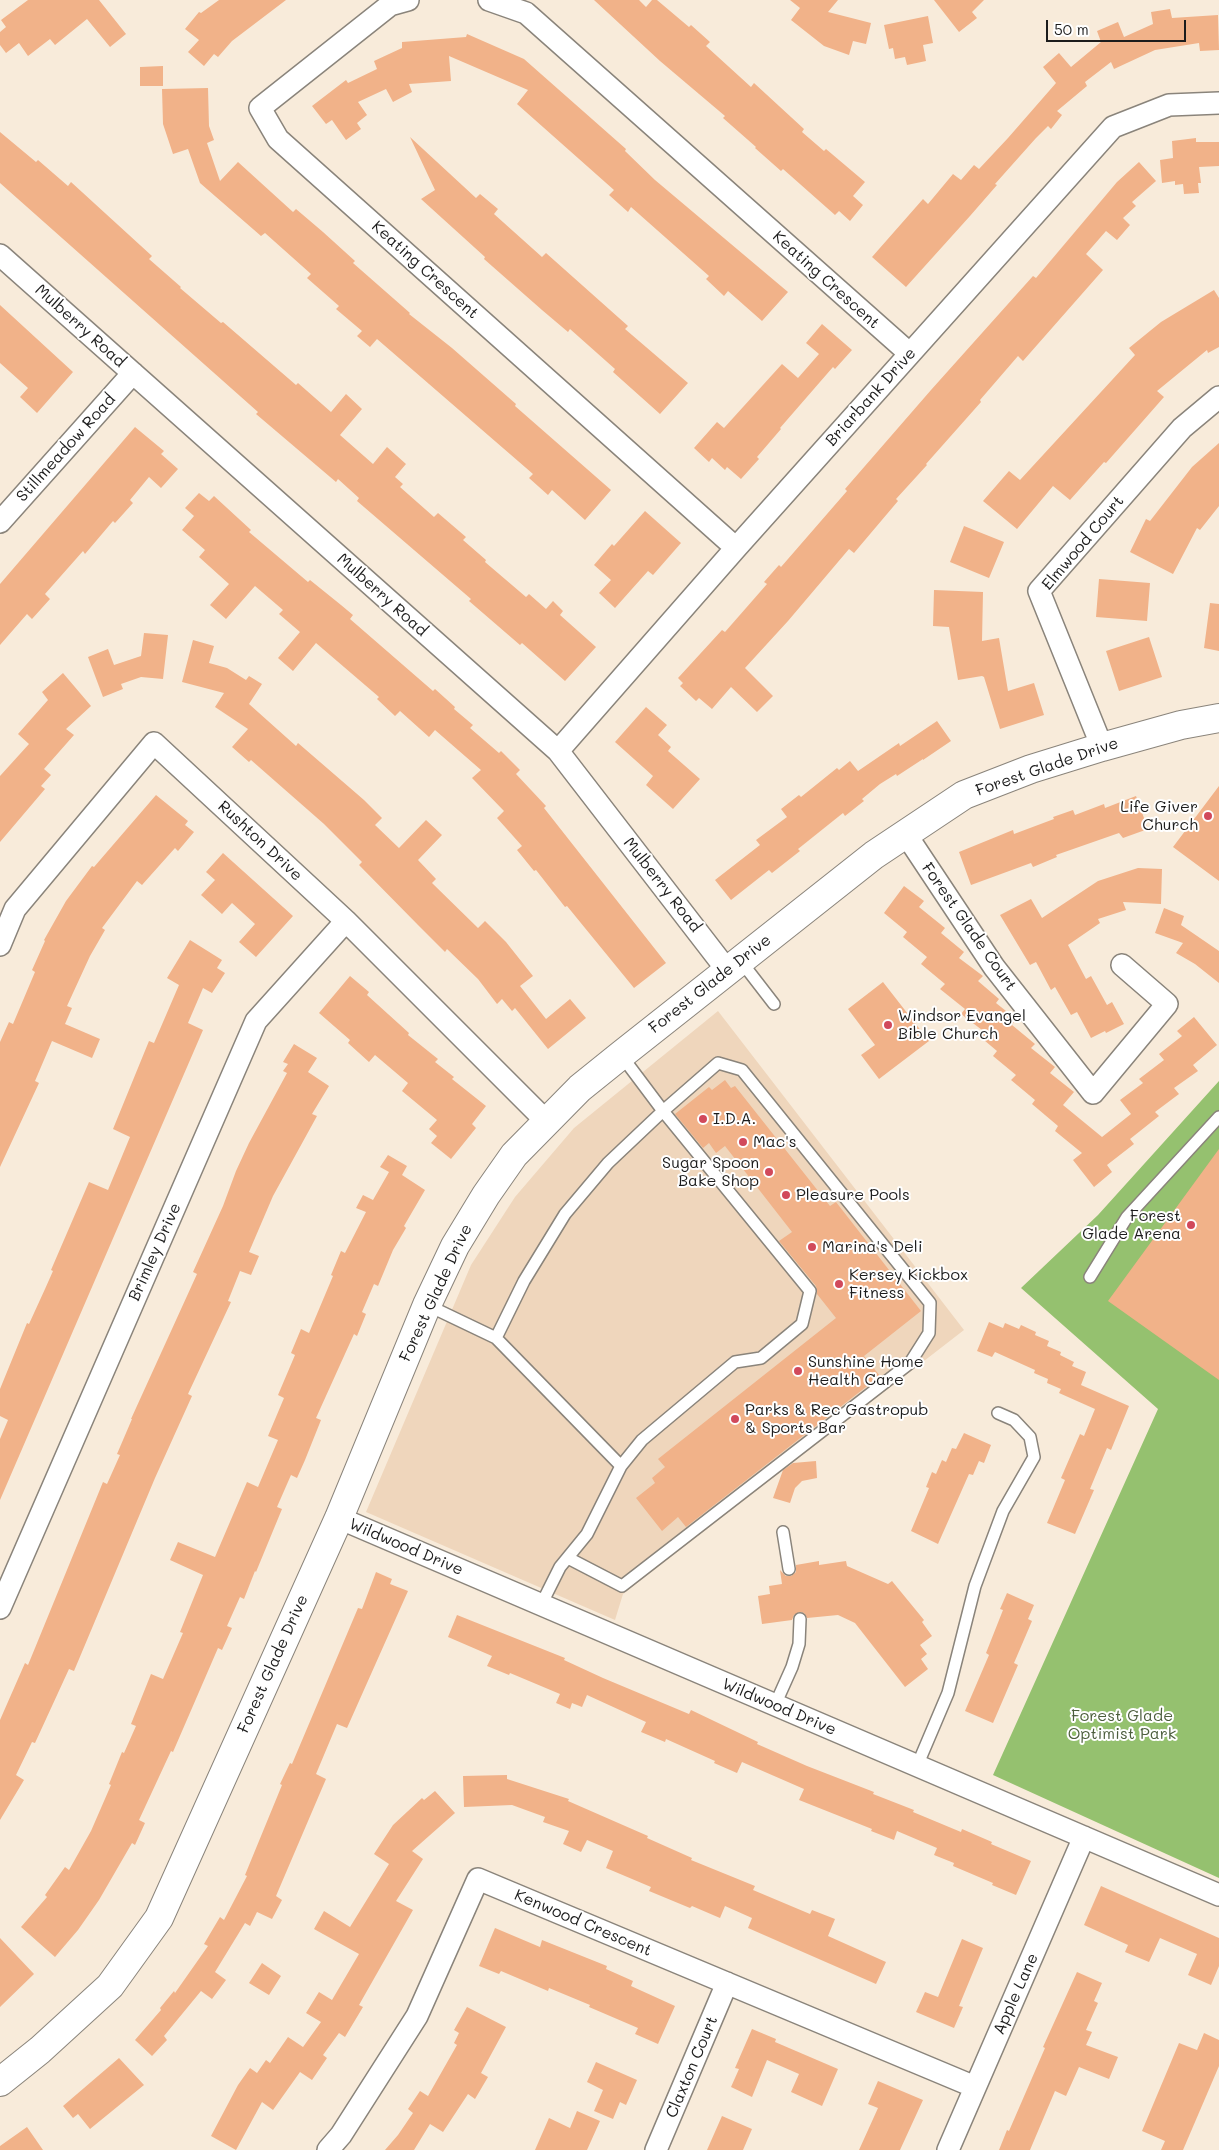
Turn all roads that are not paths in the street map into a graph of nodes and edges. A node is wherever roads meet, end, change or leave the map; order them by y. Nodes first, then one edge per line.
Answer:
1 (408, 0) edge
2 (489, 0) edge
3 (1219, 103) edge
4 (0, 255) edge
5 (910, 353) junction
6 (133, 373) junction
7 (1219, 397) edge
8 (0, 522) edge
9 (736, 548) junction
10 (1219, 718) edge
11 (1102, 747) junction
12 (558, 751) junction
13 (905, 833) junction
14 (346, 921) junction
15 (0, 945) edge
16 (734, 965) junction
17 (1122, 965) dead end
18 (774, 1004) dead end
19 (621, 1055) junction
20 (663, 1111) junction
21 (1219, 1117) edge
22 (546, 1121) junction
23 (1090, 1277) dead end
24 (427, 1305) junction
25 (496, 1338) junction
26 (998, 1413) dead end
27 (621, 1466) junction
28 (339, 1518) junction
29 (783, 1532) dead end
30 (568, 1558) junction
31 (789, 1568) dead end
32 (541, 1605) junction
33 (0, 1608) edge
34 (800, 1619) dead end
35 (775, 1705) junction
36 (917, 1766) junction
37 (1084, 1837) junction
38 (1219, 1895) edge
39 (727, 1984) junction
40 (0, 2082) edge
41 (975, 2087) junction
42 (328, 2150) edge
43 (656, 2150) edge
44 (948, 2150) edge

1 - 9 street, Keating Crescent
2 - 5 street, Keating Crescent
3 - 5 street, Briarbank Drive
4 - 6 street, Mulberry Road
5 - 9 street, Briarbank Drive
6 - 8 street, Stillmeadow Road
6 - 12 street, Mulberry Road
7 - 11 street, Elmwood Court
9 - 12 street, Briarbank Drive
10 - 11 street, Forest Glade Drive
11 - 13 street, Forest Glade Drive
12 - 16 street, Mulberry Road
13 - 16 street, Forest Glade Drive
13 - 17 street, Forest Glade Court
14 - 15 street, Rushton Drive
14 - 22 street, Rushton Drive
14 - 33 street, Brimley Drive
16 - 18 lane
16 - 19 street, Forest Glade Drive
19 - 20 lane
19 - 22 street, Forest Glade Drive
20 - 25 lane
20 - 27 lane
20 - 30 lane
21 - 23 lane
22 - 24 street, Forest Glade Drive
24 - 25 lane
24 - 28 street, Forest Glade Drive
25 - 27 lane
26 - 36 lane
27 - 30 lane
28 - 32 street, Wildwood Drive
28 - 40 street, Forest Glade Drive
29 - 31 lane
30 - 32 lane
32 - 35 street, Wildwood Drive
34 - 35 lane
35 - 36 street, Wildwood Drive
36 - 37 street, Wildwood Drive
37 - 38 street, Wildwood Drive
37 - 41 street, Apple Lane
39 - 41 street, Kenwood Crescent
39 - 42 street, Kenwood Crescent
39 - 43 street, Claxton Court
41 - 44 street, Apple Lane

